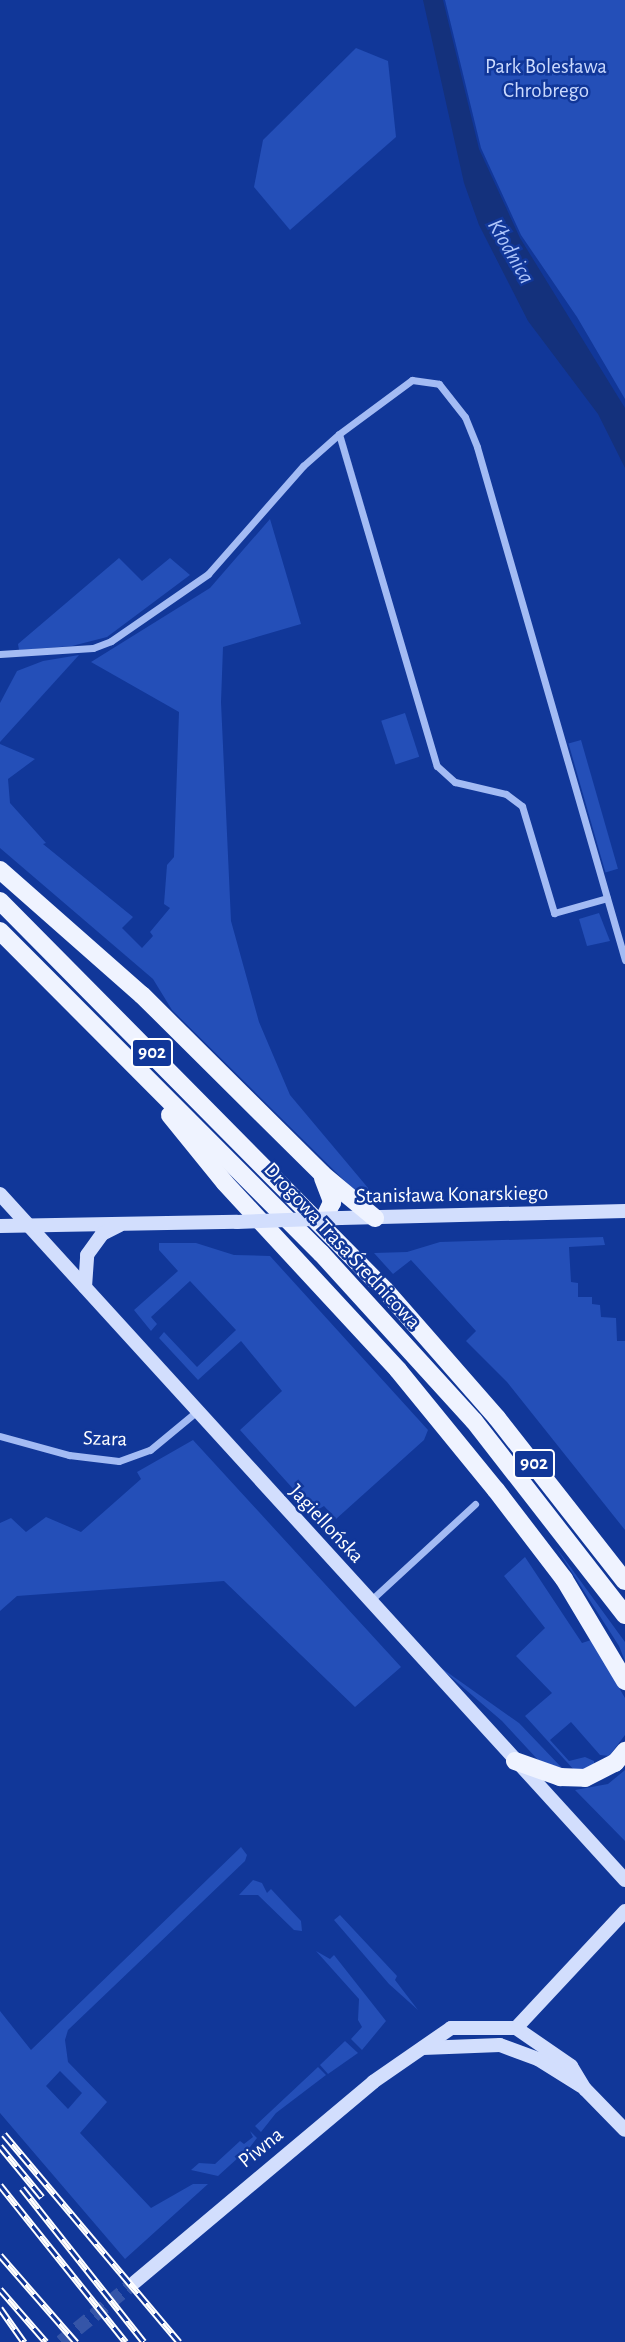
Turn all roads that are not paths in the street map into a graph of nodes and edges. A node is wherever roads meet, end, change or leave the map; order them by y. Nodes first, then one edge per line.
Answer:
1 (339, 434) junction
2 (0, 654) edge
3 (0, 870) edge
4 (607, 898) junction
5 (0, 901) edge
6 (0, 931) edge
7 (625, 960) edge
8 (116, 1046) junction
9 (322, 1174) junction
10 (0, 1194) edge
11 (625, 1211) edge
12 (375, 1218) junction
13 (333, 1219) junction
14 (125, 1223) junction
15 (0, 1226) edge
16 (29, 1226) junction
17 (85, 1287) junction
18 (196, 1412) junction
19 (0, 1436) edge
20 (475, 1504) dead end
21 (625, 1581) edge
22 (370, 1601) junction
23 (625, 1615) edge
24 (625, 1681) edge
25 (625, 1751) edge
26 (515, 1761) junction
27 (625, 1881) edge
28 (625, 1911) edge
29 (516, 2028) junction
30 (416, 2049) junction
31 (585, 2089) junction
32 (623, 2128) edge
33 (135, 2282) tunnel mouth

1 - 2 street
1 - 4 street
1 - 4 street
3 - 9 main road
4 - 7 street
5 - 21 main road, Drogowa Trasa Średnicowa / 902
6 - 8 main road, Drogowa Trasa Średnicowa / 902
8 - 23 main road, Drogowa Trasa Średnicowa / 902
8 - 24 main road
9 - 12 main road
9 - 13 main road
10 - 16 street, Jagiellońska
11 - 12 street, Stanisława Konarskiego
12 - 13 street, Stanisława Konarskiego
13 - 14 street, Stanisława Konarskiego, bridge
14 - 16 street, Stanisława Konarskiego
14 - 17 street
15 - 16 street, Stanisława Konarskiego
16 - 17 street, Jagiellońska
17 - 18 street, Jagiellońska
18 - 19 street, Szara
18 - 22 street, Jagiellońska
20 - 22 street
22 - 26 street, Jagiellońska
25 - 26 main road
26 - 27 street, Jagiellońska
28 - 29 street
29 - 30 street, Piwna
29 - 31 street
30 - 31 street
30 - 33 street, Piwna
31 - 32 street

